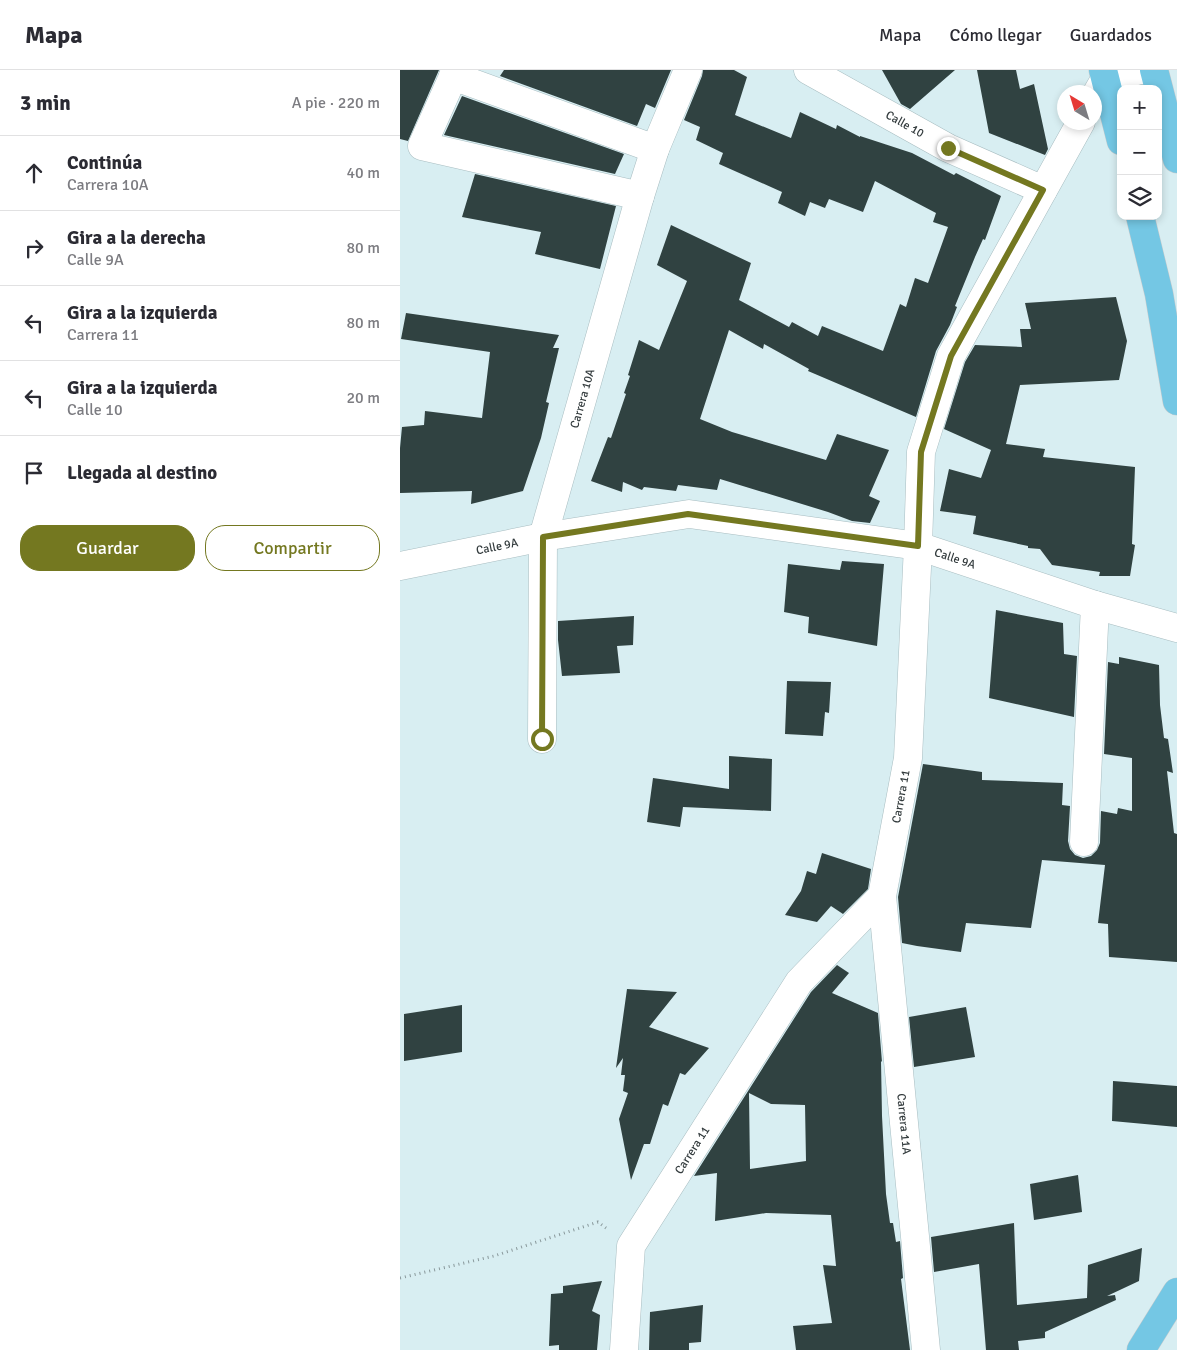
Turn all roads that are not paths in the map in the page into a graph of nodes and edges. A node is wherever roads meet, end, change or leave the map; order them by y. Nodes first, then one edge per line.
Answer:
1 (688, 70) edge
2 (808, 70) edge
3 (1140, 70) edge
4 (1154, 70) edge
5 (454, 73) edge
6 (1101, 82) edge
7 (1077, 130) edge
8 (1118, 130) edge
9 (655, 149) junction
10 (1177, 159) edge
11 (1043, 190) junction
12 (640, 196) junction
13 (1141, 220) edge
14 (1177, 401) edge
15 (543, 537) junction
16 (918, 546) junction
17 (400, 566) edge
18 (1096, 604) junction
19 (1177, 628) edge
20 (542, 739) dead end
21 (1084, 842) dead end
22 (882, 896) junction
23 (1177, 1292) edge
24 (624, 1350) edge
25 (926, 1350) edge
26 (1141, 1350) edge

1 - 9 street, Carrera 10A
2 - 11 street, Calle 10
3 - 6 street
4 - 10 main road
5 - 9 street
5 - 12 street
6 - 8 main road
7 - 11 street
9 - 12 street, Carrera 10A
11 - 16 street, Carrera 11
12 - 15 street, Carrera 10A
13 - 14 main road
15 - 16 street, Calle 9A
15 - 17 street, Calle 9A
15 - 20 street, Carrera 10A
16 - 18 street, Calle 9A
16 - 22 street, Carrera 11
18 - 19 street, Calle 9A
18 - 21 street
22 - 24 street, Carrera 11
22 - 25 street, Carrera 11A
23 - 26 main road

